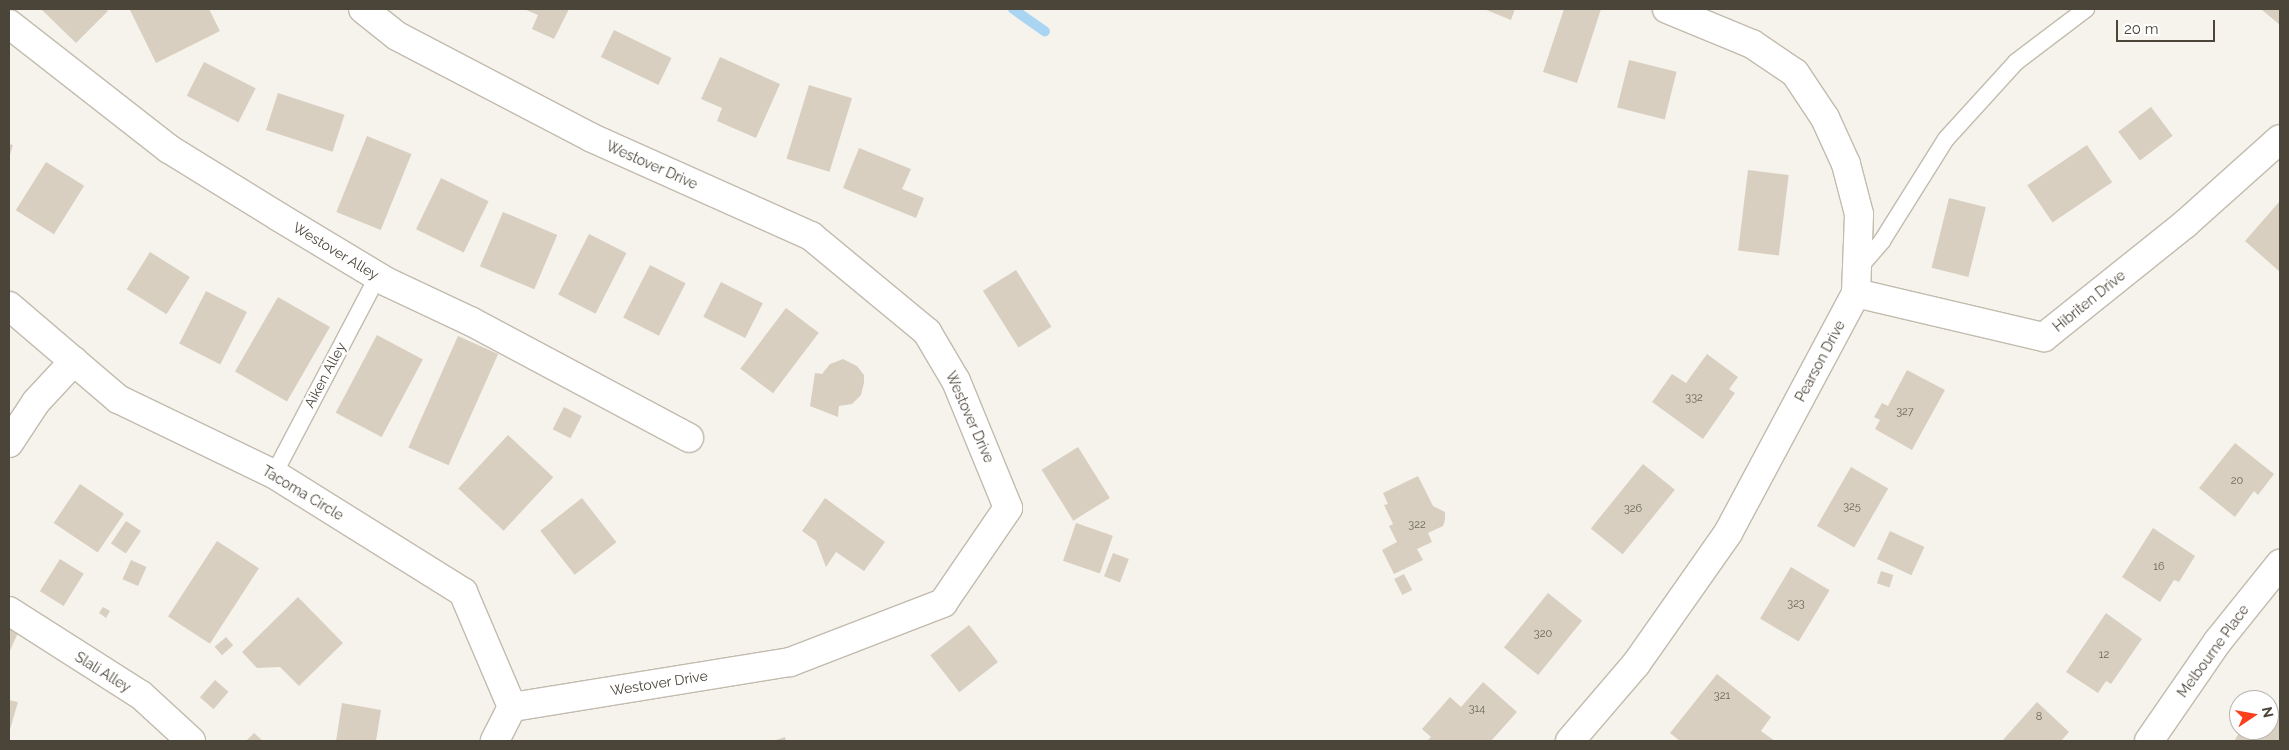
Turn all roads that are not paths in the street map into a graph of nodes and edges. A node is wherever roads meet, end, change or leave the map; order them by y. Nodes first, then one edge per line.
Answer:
1 (363, 9) edge
2 (1667, 9) edge
3 (2086, 9) edge
4 (9, 24) edge
5 (2280, 139) edge
6 (378, 276) junction
7 (1857, 281) junction
8 (9, 306) edge
9 (74, 361) junction
10 (689, 438) dead end
11 (9, 443) edge
12 (274, 474) junction
13 (2280, 564) edge
14 (9, 611) edge
15 (512, 707) junction
16 (1572, 740) edge
17 (191, 741) edge
18 (495, 741) edge
19 (2149, 741) edge

1 - 15 street, Westover Drive
2 - 7 street, Pearson Drive
3 - 7 lane
4 - 6 street, Westover Alley
5 - 7 street, Hibriten Drive
6 - 10 street, Westover Alley
6 - 12 lane, Aiken Alley
7 - 16 street, Pearson Drive
8 - 9 street, Tacoma Circle
9 - 11 street
9 - 12 street, Tacoma Circle
12 - 15 street, Tacoma Circle
13 - 19 street, Melbourne Place
14 - 17 street, Slali Alley
15 - 18 street

